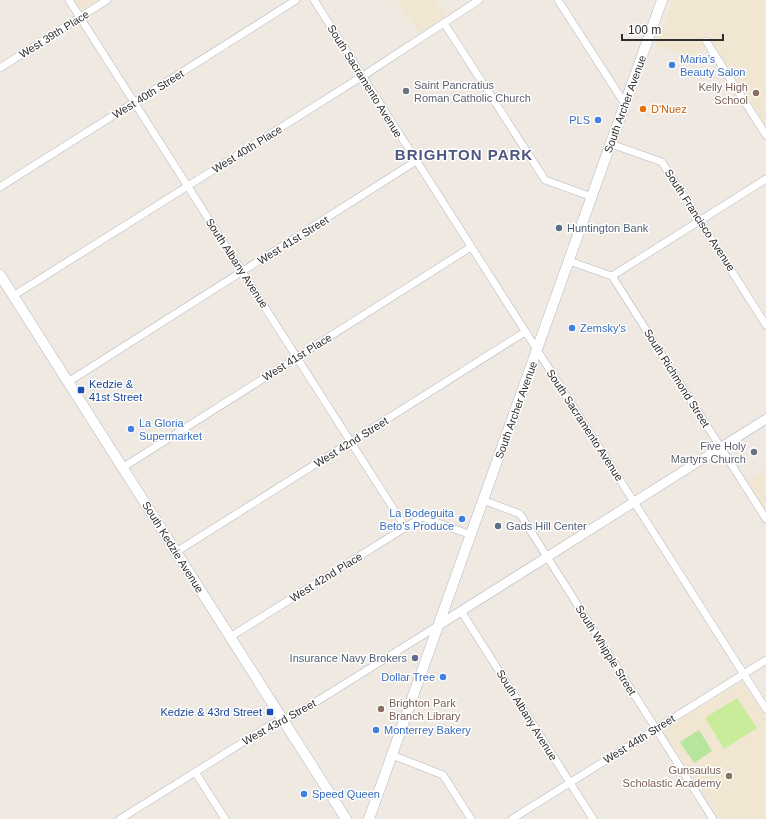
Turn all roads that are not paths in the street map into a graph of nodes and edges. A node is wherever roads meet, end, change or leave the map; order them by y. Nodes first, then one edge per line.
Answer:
1 (68, 0) edge
2 (108, 0) edge
3 (296, 0) edge
4 (314, 0) edge
5 (479, 0) edge
6 (558, 0) edge
7 (662, 0) edge
8 (80, 18) junction
9 (444, 23) junction
10 (706, 41) dead end
11 (0, 68) edge
12 (362, 76) junction
13 (134, 103) junction
14 (625, 104) junction
15 (766, 135) edge
16 (611, 144) junction
17 (416, 161) junction
18 (766, 179) edge
19 (188, 186) junction
20 (0, 187) edge
21 (592, 197) junction
22 (700, 221) junction
23 (470, 247) junction
24 (569, 261) junction
25 (242, 272) junction
26 (0, 276) edge
27 (612, 276) junction
28 (14, 296) junction
29 (766, 325) edge
30 (525, 332) junction
31 (537, 352) junction
32 (297, 357) junction
33 (68, 382) junction
34 (766, 419) edge
35 (351, 442) junction
36 (721, 448) junction
37 (122, 468) junction
38 (483, 500) junction
39 (634, 502) junction
40 (766, 519) edge
41 (405, 527) junction
42 (470, 535) junction
43 (176, 552) junction
44 (547, 557) junction
45 (461, 611) junction
46 (439, 625) junction
47 (230, 637) junction
48 (766, 660) edge
49 (744, 674) junction
50 (766, 709) edge
51 (283, 720) junction
52 (656, 729) junction
53 (392, 755) junction
54 (195, 772) junction
55 (570, 783) junction
56 (120, 819) edge
57 (225, 819) edge
58 (346, 819) edge
59 (369, 819) edge
60 (471, 819) edge
61 (512, 819) edge
62 (593, 819) edge
63 (713, 819) edge

1 - 8 street, South Albany Avenue
2 - 8 street, West 39th Place
3 - 13 street, West 40th Street
4 - 12 street, South Sacramento Avenue
5 - 9 street, West 40th Place
6 - 14 street
7 - 14 main road, South Archer Avenue
8 - 11 street, West 39th Place
8 - 13 street, South Albany Avenue
9 - 12 street, West 40th Place
9 - 21 street
10 - 15 street
12 - 17 street, South Sacramento Avenue
12 - 19 street, West 40th Place
13 - 19 street, South Albany Avenue
13 - 20 street, West 40th Street
14 - 16 main road, South Archer Avenue
16 - 21 main road, South Archer Avenue
16 - 22 street, South Francisco Avenue
17 - 23 street, South Sacramento Avenue
17 - 25 street, West 41st Street
18 - 22 street
19 - 25 street, South Albany Avenue
19 - 28 street, West 40th Place
21 - 24 main road, South Archer Avenue
22 - 27 street
22 - 29 street, South Francisco Avenue
23 - 30 street, South Sacramento Avenue
23 - 32 street, West 41st Place
24 - 27 street
24 - 31 main road, South Archer Avenue
25 - 32 street, South Albany Avenue
25 - 33 street, West 41st Street
26 - 28 main road, South Kedzie Avenue
27 - 36 street, South Richmond Street
28 - 33 main road, South Kedzie Avenue
30 - 31 street, South Sacramento Avenue
30 - 35 street, West 42nd Street
31 - 38 main road, South Archer Avenue
31 - 39 street, South Sacramento Avenue
32 - 35 street, South Albany Avenue
32 - 37 street, West 41st Place
33 - 37 main road, South Kedzie Avenue
34 - 36 street
35 - 41 street, South Albany Avenue
35 - 43 street, West 42nd Street
36 - 39 street
36 - 40 street, South Richmond Street
37 - 43 main road, South Kedzie Avenue
38 - 42 main road, South Archer Avenue
38 - 44 street, South Whipple Street
39 - 44 street
39 - 49 street, South Sacramento Avenue
41 - 42 street, West 42nd Place
41 - 47 street, West 42nd Place
42 - 46 main road, South Archer Avenue
43 - 47 main road, South Kedzie Avenue
44 - 45 street
44 - 52 street, South Whipple Street
45 - 46 street
45 - 55 street, South Albany Avenue
46 - 51 street, West 43rd Street
46 - 53 main road, South Archer Avenue
47 - 51 main road, South Kedzie Avenue
48 - 49 street, West 44th Street
49 - 50 street, South Sacramento Avenue
49 - 52 street, West 44th Street
51 - 54 street, West 43rd Street
51 - 58 main road, South Kedzie Avenue
52 - 55 street, West 44th Street
52 - 63 street, South Whipple Street
53 - 59 main road, South Archer Avenue
53 - 60 street
54 - 56 street, West 43rd Street
54 - 57 street
55 - 61 street, West 44th Street
55 - 62 street, South Albany Avenue

